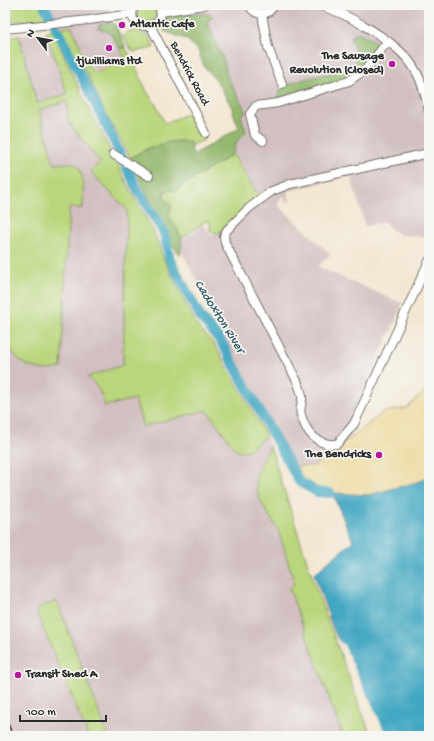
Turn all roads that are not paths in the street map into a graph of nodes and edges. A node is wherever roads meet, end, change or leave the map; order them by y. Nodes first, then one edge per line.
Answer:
1 (134, 5) edge
2 (204, 5) edge
3 (249, 5) edge
4 (274, 5) edge
5 (317, 5) edge
6 (159, 8) edge
7 (132, 14) junction
8 (262, 14) junction
9 (151, 27) junction
10 (5, 28) edge
11 (388, 41) junction
12 (282, 84) dead end
13 (429, 111) edge
14 (206, 133) dead end
15 (263, 141) dead end
16 (429, 153) edge
17 (112, 154) dead end
18 (149, 176) dead end
19 (429, 261) edge

1 - 7 street
2 - 6 street
3 - 8 street
4 - 8 street
5 - 11 street
6 - 9 street
7 - 9 street
7 - 10 street
8 - 12 street
9 - 14 street, Bendrick Road
11 - 13 street
11 - 15 street
16 - 19 street
17 - 18 street

